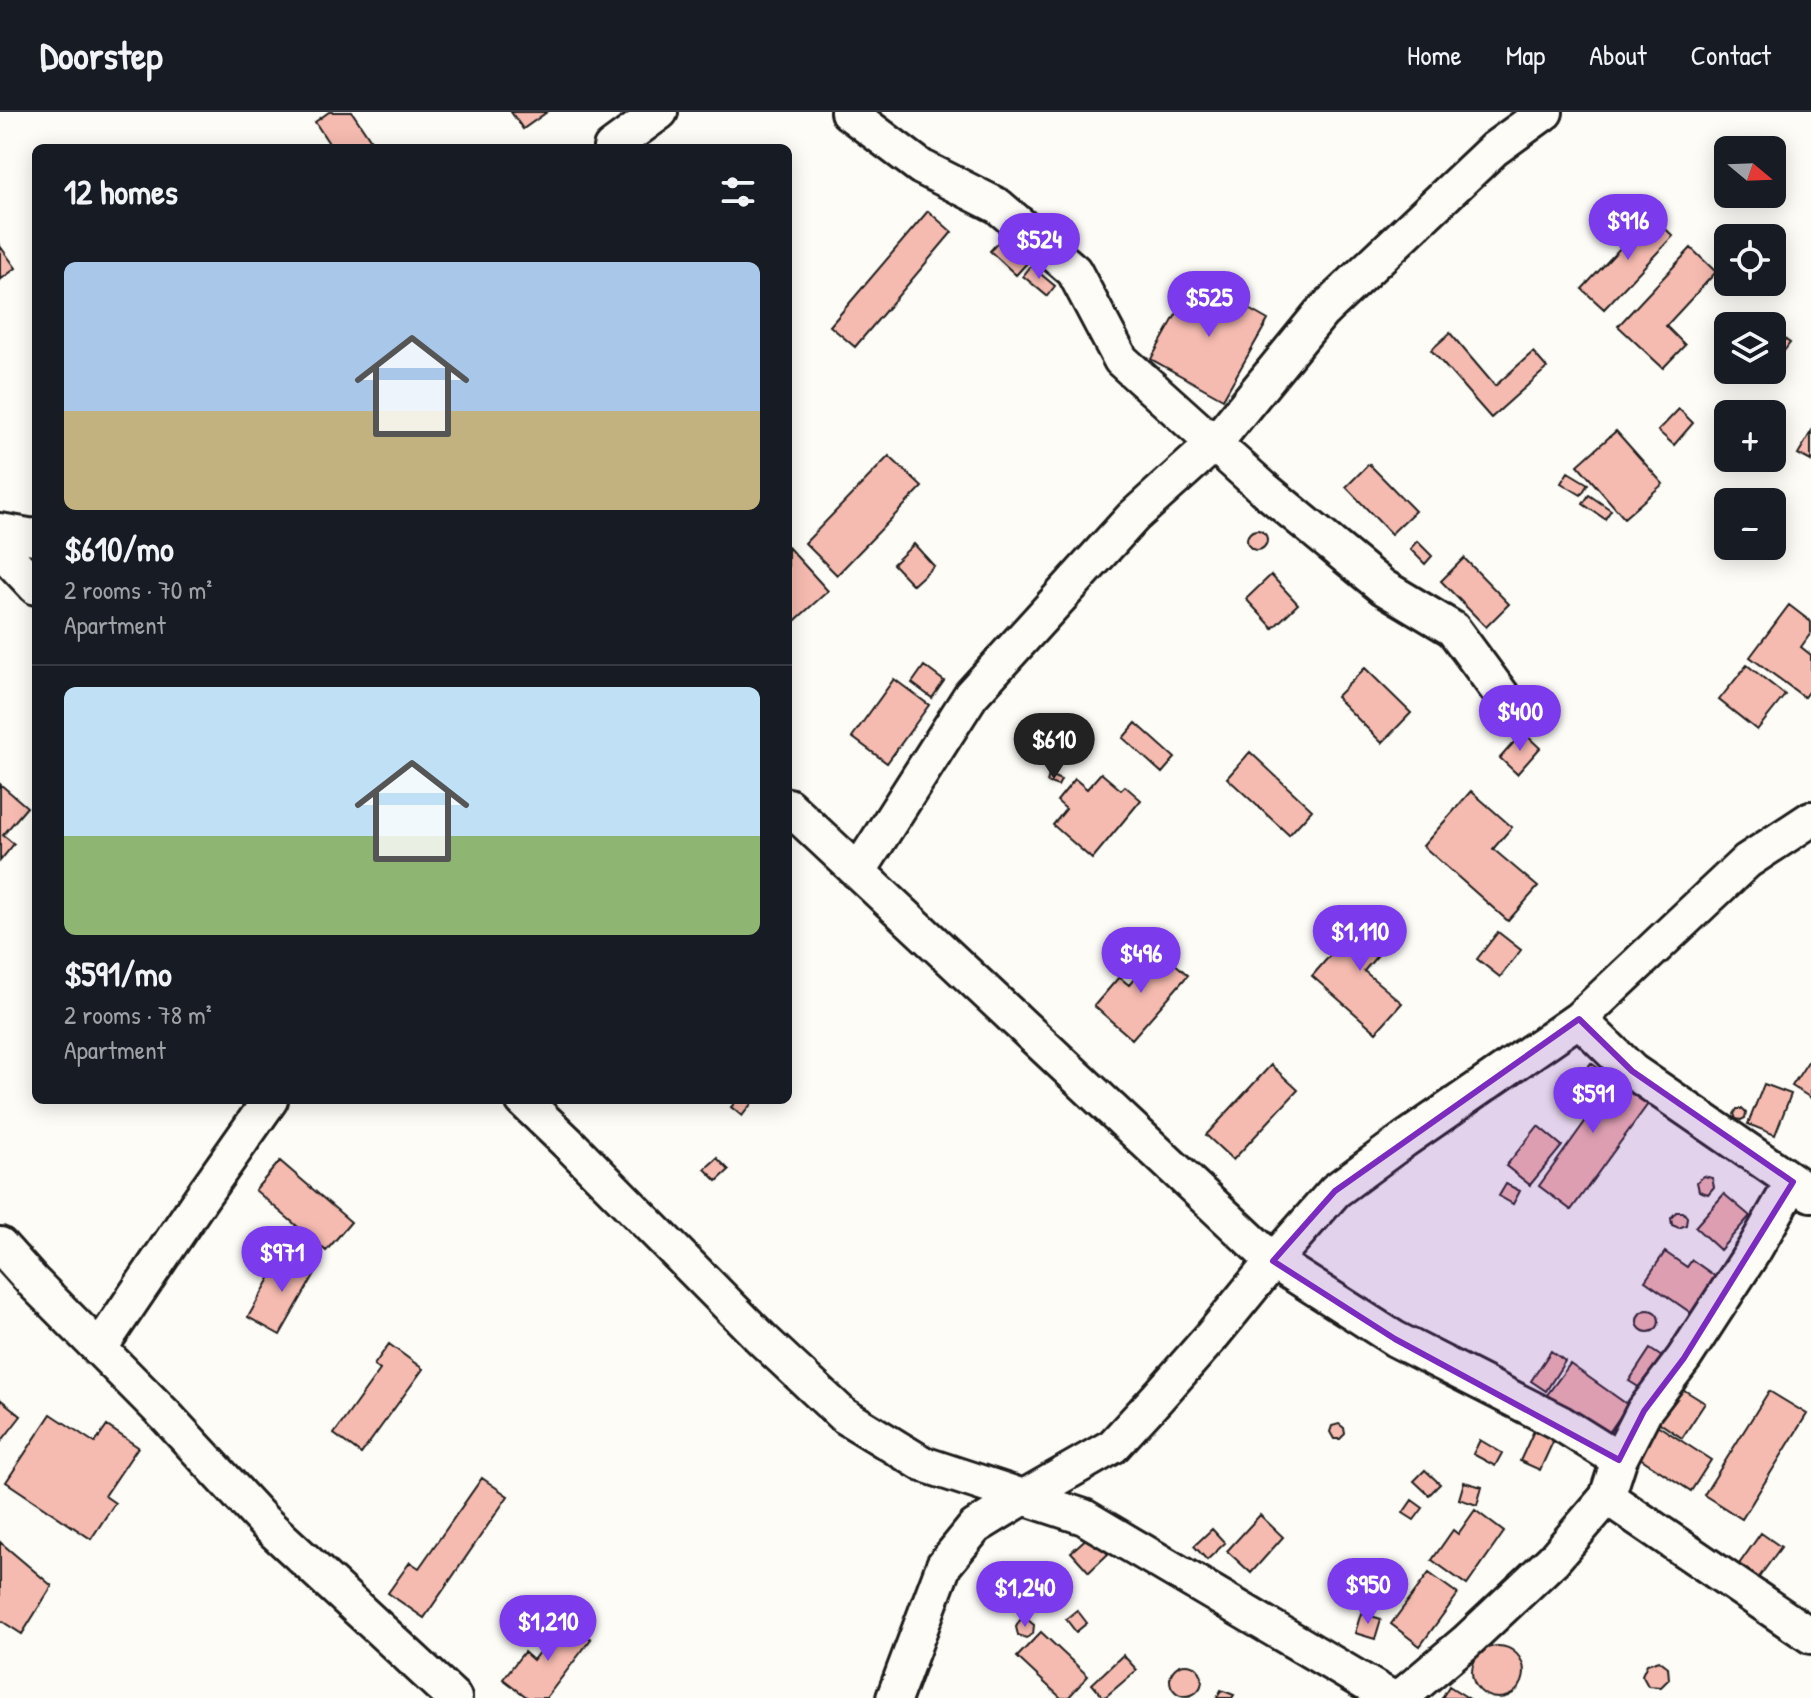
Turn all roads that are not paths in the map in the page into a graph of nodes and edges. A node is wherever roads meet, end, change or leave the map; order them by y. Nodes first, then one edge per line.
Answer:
1 (660, 112) edge
2 (848, 112) edge
3 (1545, 112) edge
4 (616, 144) edge
5 (1214, 444) junction
6 (0, 531) edge
7 (32, 537) edge
8 (0, 549) edge
9 (32, 583) edge
10 (1517, 716) dead end
11 (792, 810) edge
12 (1811, 819) edge
13 (858, 872) junction
14 (1579, 1019) junction
15 (267, 1104) edge
16 (527, 1104) edge
17 (1802, 1188) edge
18 (0, 1245) edge
19 (1273, 1261) junction
20 (99, 1349) junction
21 (1619, 1460) junction
22 (1024, 1497) junction
23 (1607, 1497) junction
24 (1811, 1636) edge
25 (454, 1698) edge
26 (894, 1698) edge
27 (1391, 1698) edge
28 (1400, 1698) edge

1 - 4 street
2 - 5 street
3 - 5 street
5 - 10 street
5 - 13 street
6 - 7 street
8 - 9 street
11 - 13 street
12 - 14 street
13 - 19 street
14 - 17 street
14 - 19 street
15 - 20 street
16 - 22 street
17 - 21 street
18 - 20 street
19 - 21 street
19 - 22 street
20 - 25 street
21 - 23 street
22 - 26 street
22 - 27 street
23 - 24 street
23 - 28 street

